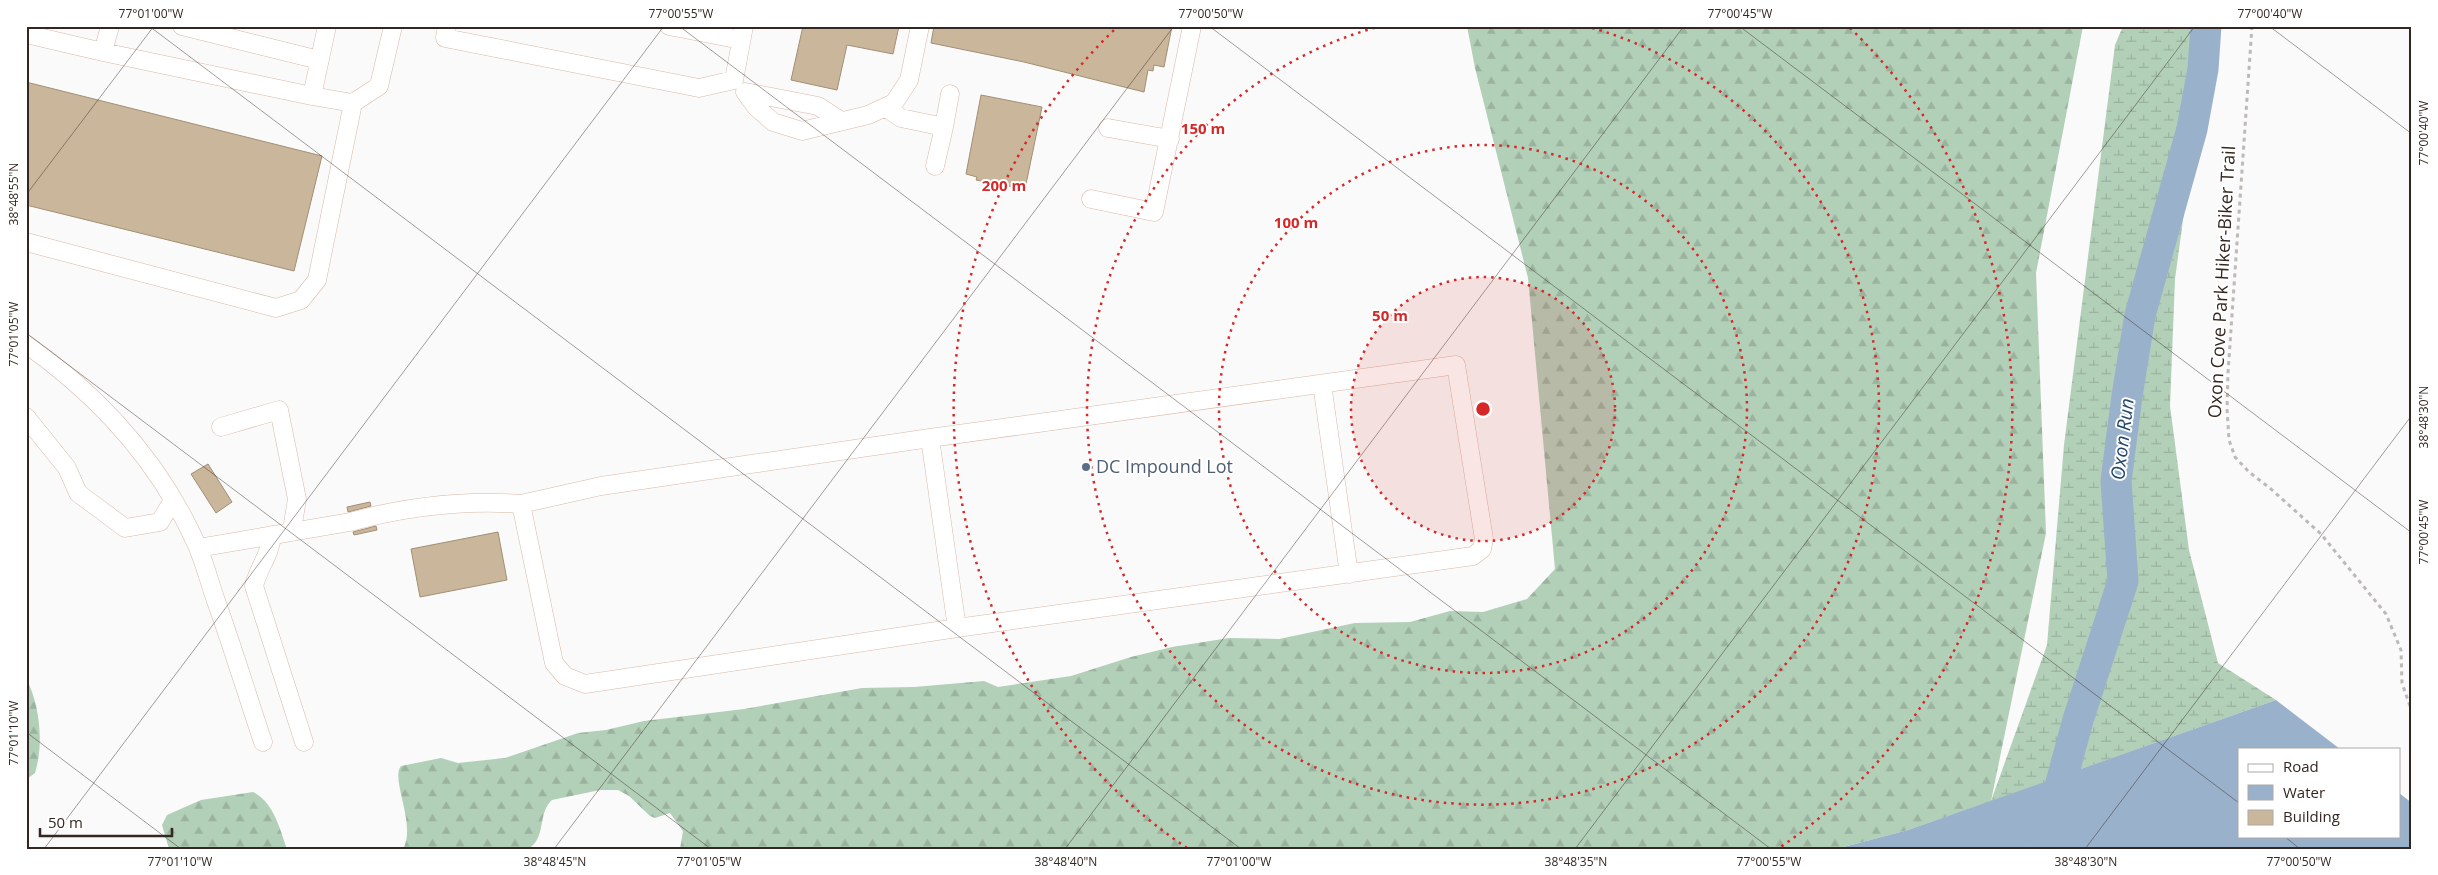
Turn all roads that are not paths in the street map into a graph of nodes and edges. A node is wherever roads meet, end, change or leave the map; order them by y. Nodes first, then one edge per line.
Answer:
1 (110, 26) edge
2 (182, 26) edge
3 (327, 26) edge
4 (393, 26) edge
5 (447, 26) edge
6 (669, 26) edge
7 (920, 26) edge
8 (1192, 26) edge
9 (743, 33) edge
10 (26, 34) edge
11 (103, 52) junction
12 (319, 60) junction
13 (740, 86) junction
14 (950, 94) dead end
15 (312, 96) junction
16 (353, 103) junction
17 (885, 107) junction
18 (841, 121) junction
19 (944, 127) junction
20 (1108, 128) dead end
21 (1170, 139) junction
22 (935, 166) dead end
23 (1091, 199) dead end
24 (26, 242) edge
25 (26, 344) edge
26 (1322, 384) junction
27 (26, 418) edge
28 (221, 427) dead end
29 (930, 438) junction
30 (173, 500) junction
31 (521, 504) junction
32 (292, 530) junction
33 (272, 535) junction
34 (198, 548) junction
35 (1349, 574) junction
36 (956, 628) junction
37 (263, 742) dead end
38 (304, 742) dead end

1 - 11 street
2 - 12 street
3 - 12 street
4 - 16 street
5 - 13 street
6 - 9 street
7 - 17 street
8 - 21 street
9 - 13 street
10 - 11 street
11 - 15 street
12 - 15 street
13 - 18 street
13 - 18 street
14 - 19 street
15 - 16 street
16 - 24 street
17 - 18 street
17 - 19 street
19 - 22 street
20 - 21 street
21 - 23 street
25 - 30 street
26 - 29 street
26 - 35 street
26 - 35 street
27 - 30 street
28 - 32 street
29 - 31 street
29 - 36 street
30 - 34 street
31 - 32 street
31 - 36 street
32 - 33 street
33 - 34 street
33 - 38 street
34 - 37 street
35 - 36 street

